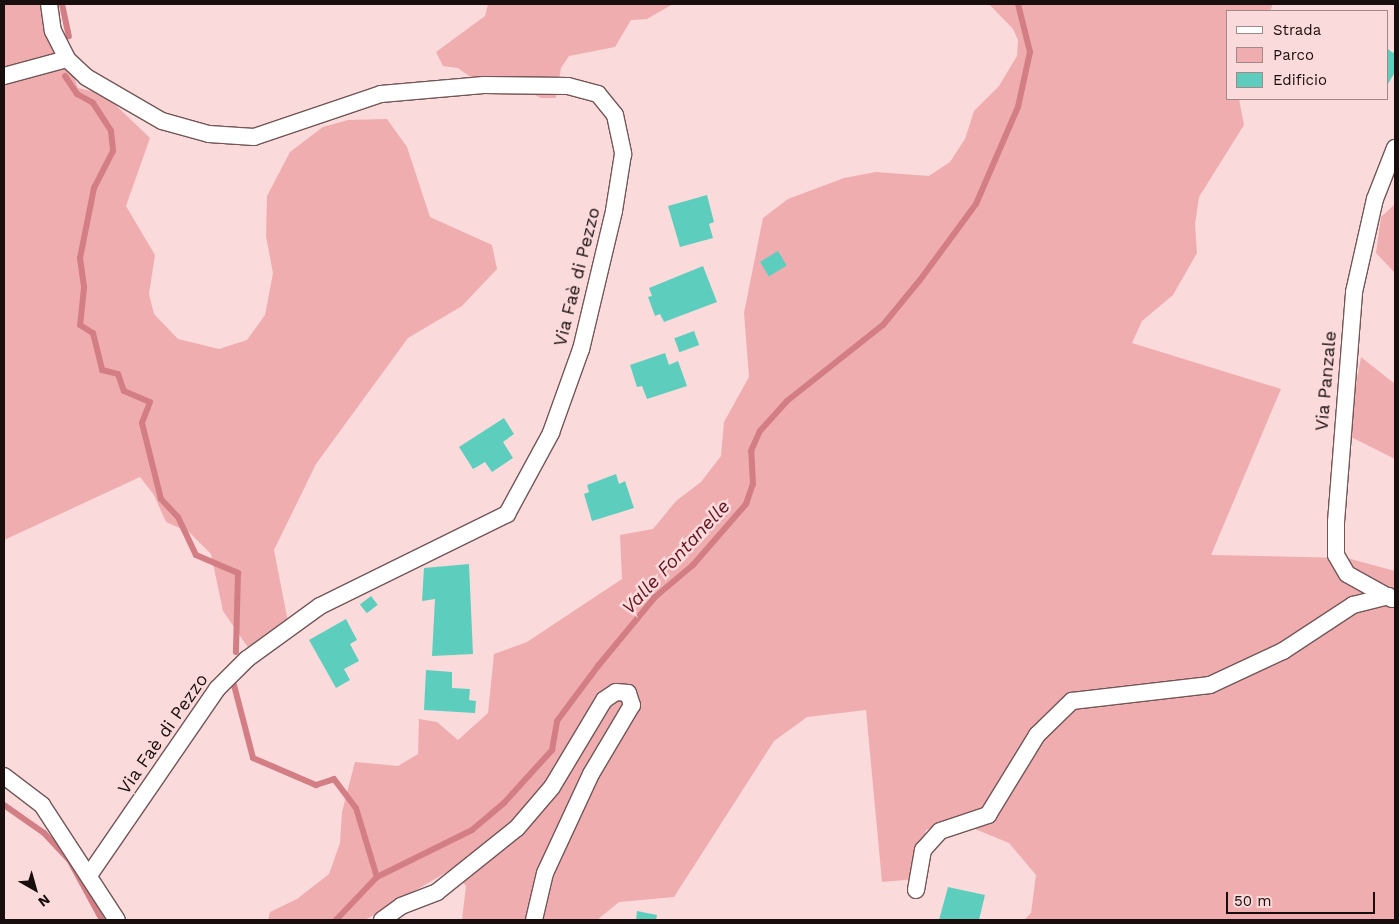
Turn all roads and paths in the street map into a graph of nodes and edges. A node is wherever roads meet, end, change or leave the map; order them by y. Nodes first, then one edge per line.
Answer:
1 (48, 4) edge
2 (67, 60) junction
3 (4, 76) edge
4 (1395, 148) edge
5 (1392, 599) edge
6 (4, 776) edge
7 (89, 875) junction
8 (916, 890) dead end
9 (116, 920) edge
10 (382, 920) edge
11 (534, 920) edge

1 - 2 street, Via Faè di Pezzo
2 - 3 street
2 - 7 street, Via Faè di Pezzo
4 - 5 street, Via Panzale
5 - 8 street
6 - 7 street
7 - 9 street
10 - 11 street

